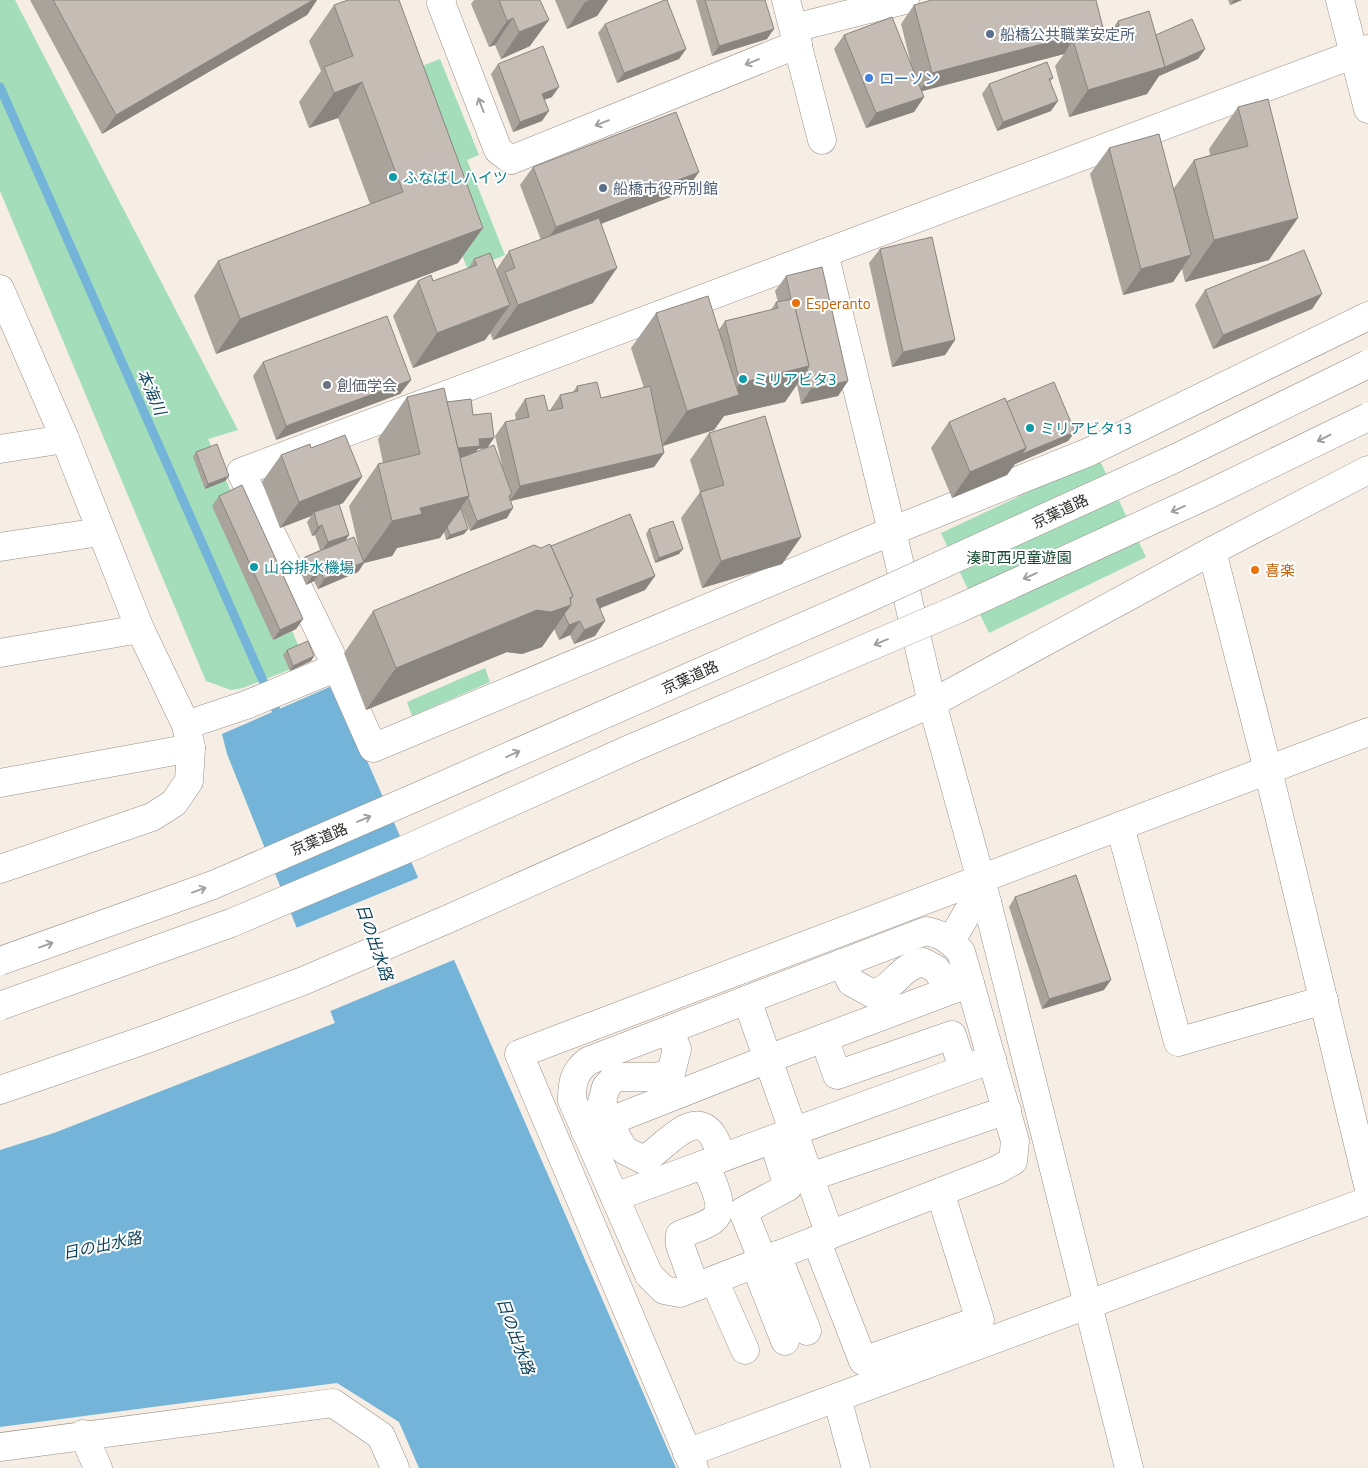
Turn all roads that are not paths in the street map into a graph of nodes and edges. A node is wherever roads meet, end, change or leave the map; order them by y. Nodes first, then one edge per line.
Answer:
1 (442, 0) edge
2 (786, 0) edge
3 (905, 0) edge
4 (1340, 0) edge
5 (796, 36) junction
6 (1360, 51) edge
7 (1368, 109) edge
8 (822, 140) dead end
9 (824, 253) junction
10 (0, 289) edge
11 (1368, 316) edge
12 (10, 336) edge
13 (1368, 364) edge
14 (1368, 416) edge
15 (65, 439) junction
16 (0, 449) edge
17 (1368, 470) edge
18 (892, 531) junction
19 (100, 532) junction
20 (0, 547) edge
21 (1212, 551) junction
22 (140, 629) junction
23 (0, 654) edge
24 (337, 667) junction
25 (932, 703) junction
26 (1368, 732) edge
27 (189, 736) junction
28 (1268, 770) junction
29 (0, 783) edge
30 (1120, 826) junction
31 (0, 870) edge
32 (984, 890) junction
33 (951, 941) junction
34 (0, 961) edge
35 (842, 963) junction
36 (960, 987) junction
37 (747, 1000) junction
38 (1324, 1000) junction
39 (0, 1006) edge
40 (888, 1014) junction
41 (669, 1030) junction
42 (824, 1038) junction
43 (902, 1052) junction
44 (992, 1058) junction
45 (768, 1059) junction
46 (877, 1061) junction
47 (963, 1069) junction
48 (0, 1090) edge
49 (891, 1096) junction
50 (1006, 1110) junction
51 (596, 1126) junction
52 (783, 1135) junction
53 (713, 1161) junction
54 (810, 1178) junction
55 (1368, 1185) edge
56 (940, 1192) junction
57 (615, 1197) junction
58 (1368, 1201) edge
59 (823, 1238) junction
60 (765, 1260) junction
61 (705, 1284) junction
62 (1088, 1303) junction
63 (796, 1336) dead end
64 (745, 1350) dead end
65 (837, 1398) junction
66 (83, 1434) junction
67 (0, 1447) edge
68 (690, 1461) edge
69 (98, 1468) edge
70 (395, 1468) edge
71 (856, 1468) edge
72 (1129, 1468) edge

5 -> 1 main road
2 - 5 main road
3 - 5 main road
4 - 6 main road
5 - 8 main road
6 - 7 main road
6 - 9 main road
9 - 18 main road
9 - 24 main road
10 - 12 main road
11 - 18 main road
12 - 15 main road
34 -> 13 main road, 京葉道路, bridge
14 -> 39 main road, bridge
15 - 16 main road
15 - 19 main road
17 - 21 main road
18 - 24 main road
18 - 25 main road
19 - 20 main road
19 - 22 main road
21 - 25 main road
21 - 28 main road
22 - 23 main road
22 - 27 main road
24 - 27 main road
25 - 32 main road
25 - 48 main road
26 - 28 main road
27 - 29 main road
27 - 31 main road
28 - 30 main road
28 - 38 main road
30 - 32 main road
30 - 38 main road
32 - 33 main road
32 - 62 main road
32 - 68 main road
33 - 35 main road
33 - 36 main road
35 - 36 main road
35 - 37 main road
36 - 40 main road
36 - 44 main road
37 - 41 main road
37 - 45 main road
38 - 55 main road
40 - 42 main road
40 - 43 main road
41 - 51 main road
41 - 51 main road
42 - 45 main road
42 - 46 main road
43 - 46 main road
43 - 47 main road
44 - 47 main road
44 - 50 main road
45 - 51 main road
45 - 52 main road
46 - 49 main road
47 - 49 main road
49 - 52 main road
50 - 54 main road
50 - 56 main road
51 - 53 main road
51 - 57 main road
52 - 53 main road
52 - 54 main road
52 - 60 main road
53 - 57 main road
53 - 61 main road
54 - 59 main road
56 - 59 main road
56 - 59 main road
57 - 61 main road
58 - 62 main road
59 - 60 main road
60 - 61 main road
60 - 63 main road
61 - 64 main road
62 - 65 main road
62 - 72 main road
65 - 68 main road
65 - 71 main road
66 - 67 main road
66 - 69 main road
66 - 70 main road

